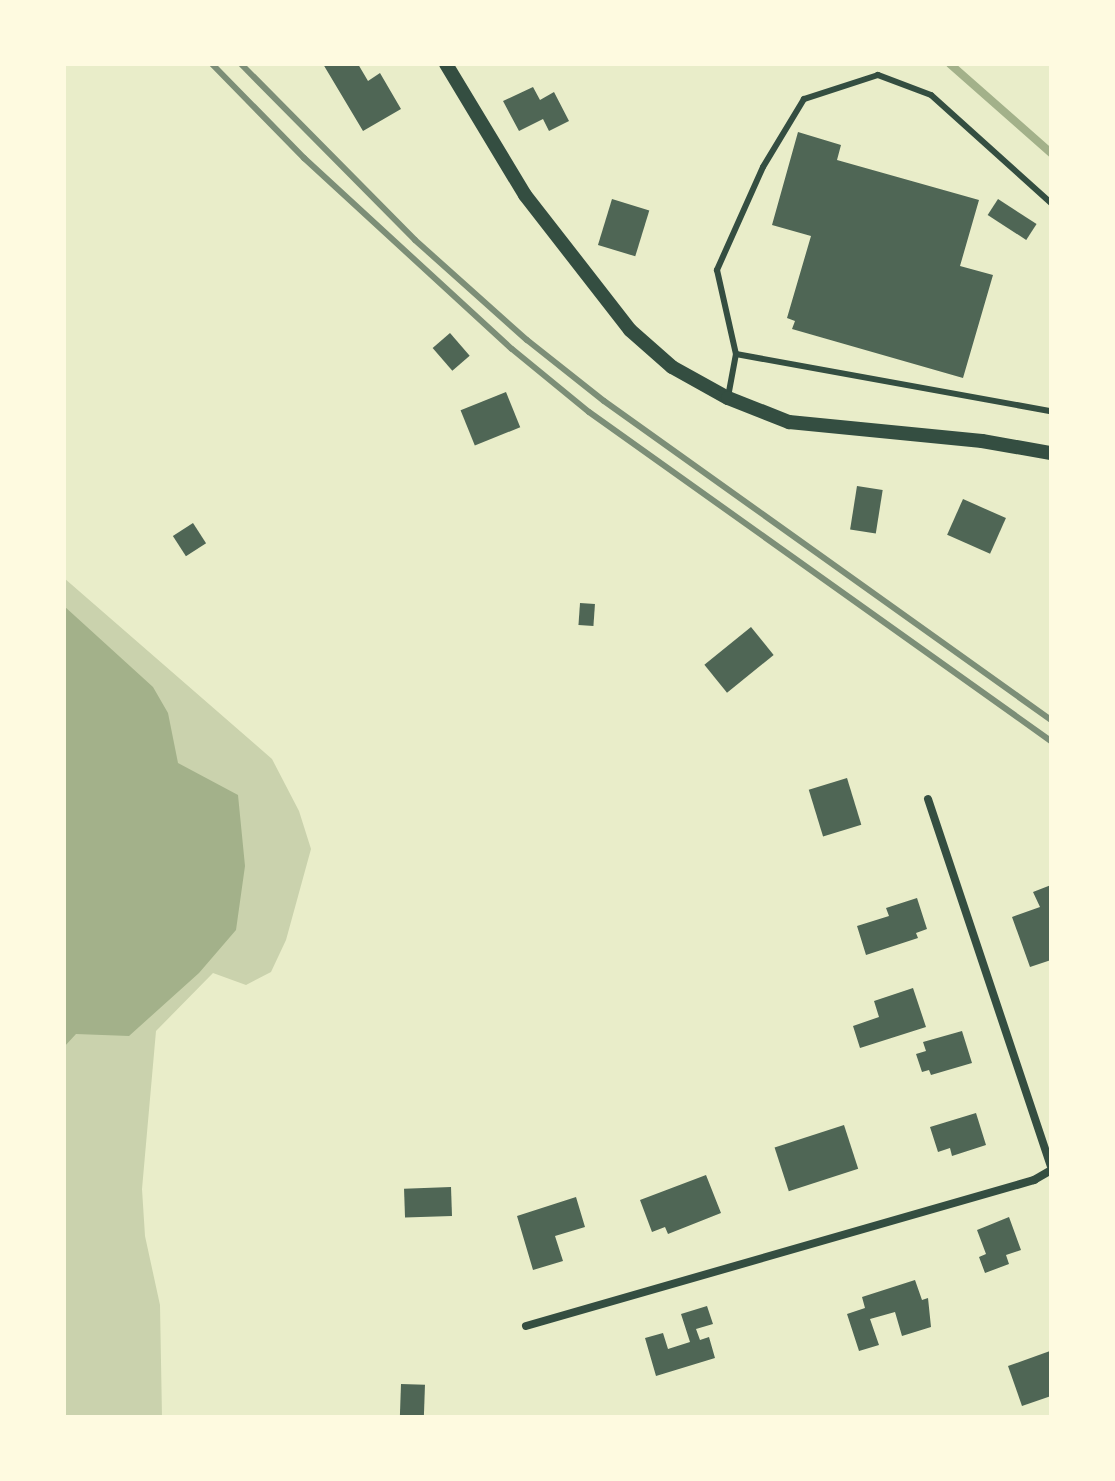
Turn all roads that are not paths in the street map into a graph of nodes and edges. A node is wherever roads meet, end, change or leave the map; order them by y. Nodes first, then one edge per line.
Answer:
1 (446, 64) edge
2 (1051, 203) edge
3 (736, 354) junction
4 (728, 398) junction
5 (1051, 411) edge
6 (1051, 453) edge
7 (928, 799) dead end
8 (1051, 1168) edge
9 (526, 1326) dead end

1 - 4 street
2 - 3 lane
3 - 4 lane
3 - 5 lane
4 - 6 street
7 - 8 street
8 - 9 street

